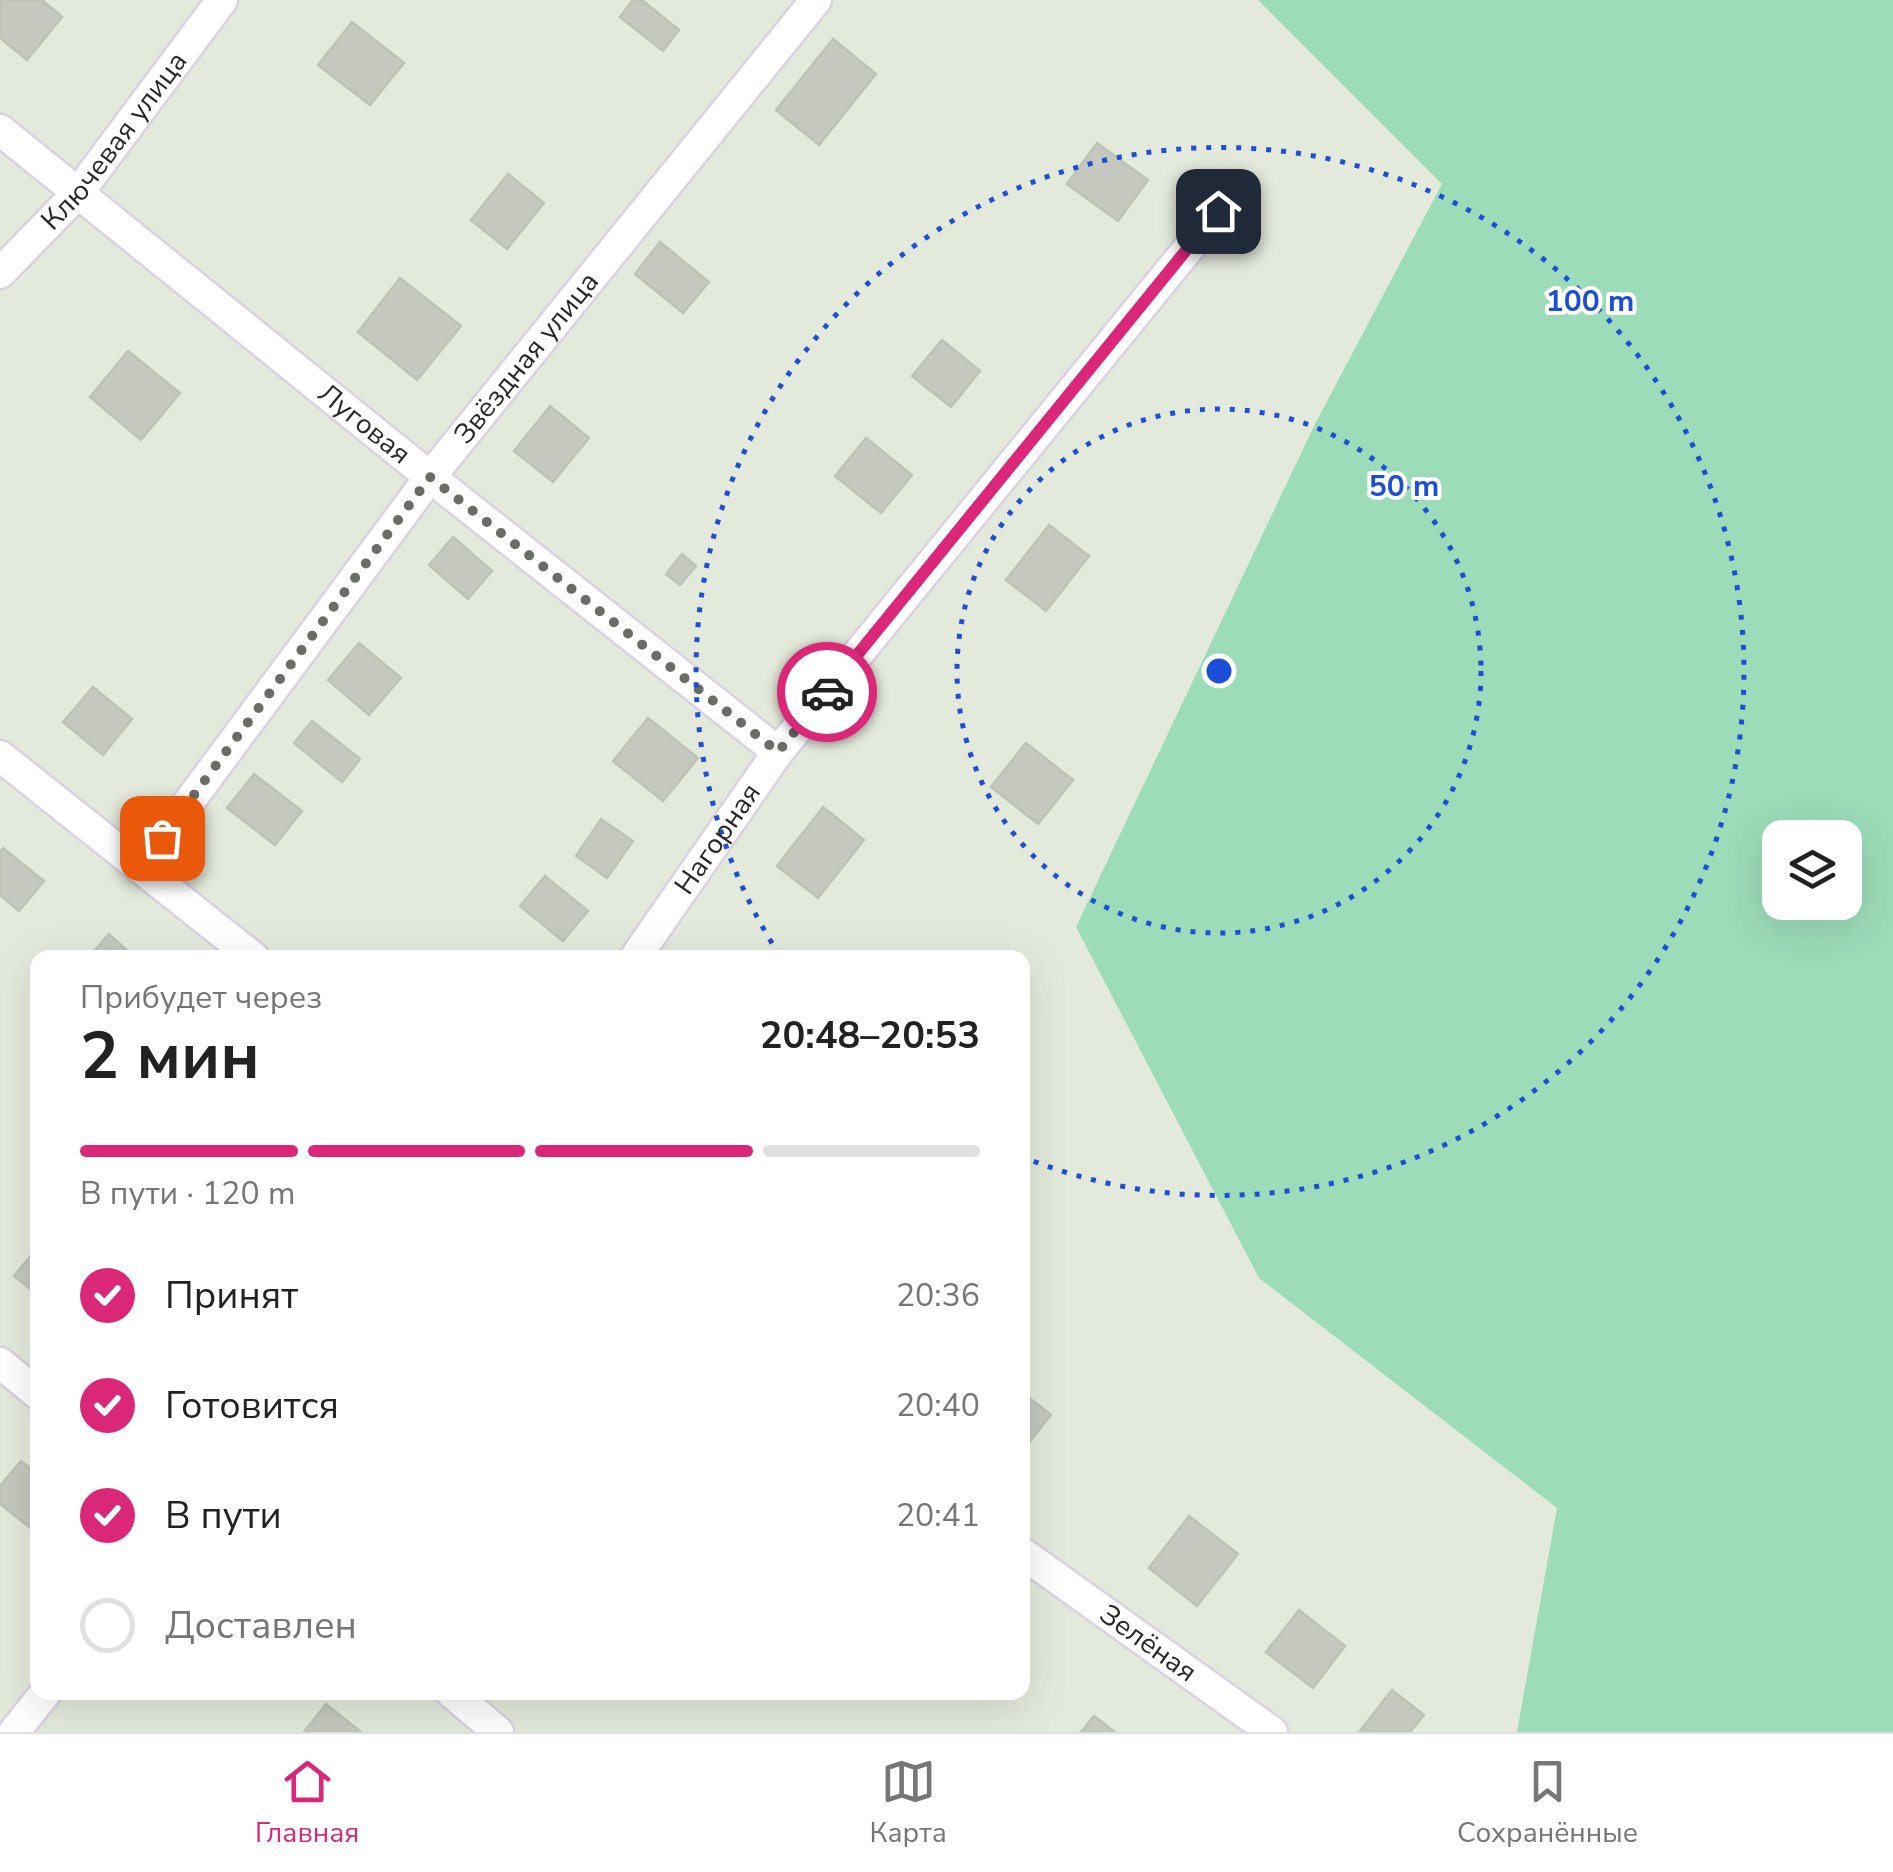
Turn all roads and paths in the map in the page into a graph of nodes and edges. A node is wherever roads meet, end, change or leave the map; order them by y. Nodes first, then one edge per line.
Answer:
1 (222, 0) edge
2 (816, 0) edge
3 (0, 130) edge
4 (78, 192) junction
5 (1218, 211) dead end
6 (0, 274) edge
7 (430, 477) junction
8 (778, 752) junction
9 (0, 756) edge
10 (140, 868) junction
11 (244, 950) edge
12 (641, 950) edge
13 (0, 1364) edge
14 (30, 1388) edge
15 (1030, 1559) edge
16 (40, 1700) edge
17 (460, 1700) edge
18 (14, 1732) edge
19 (498, 1732) edge
20 (1272, 1732) edge

1 - 4 street, Ключевая улица
2 - 7 street, Звёздная улица
3 - 4 street, Луговая
4 - 6 street, Ключевая улица
4 - 7 street, Луговая
5 - 8 street, Нагорная
7 - 8 street, Луговая
7 - 10 street, Звёздная улица
8 - 12 street, Нагорная
9 - 10 street
10 - 11 street
13 - 14 street
15 - 20 street, Зелёная
16 - 18 street
17 - 19 street

